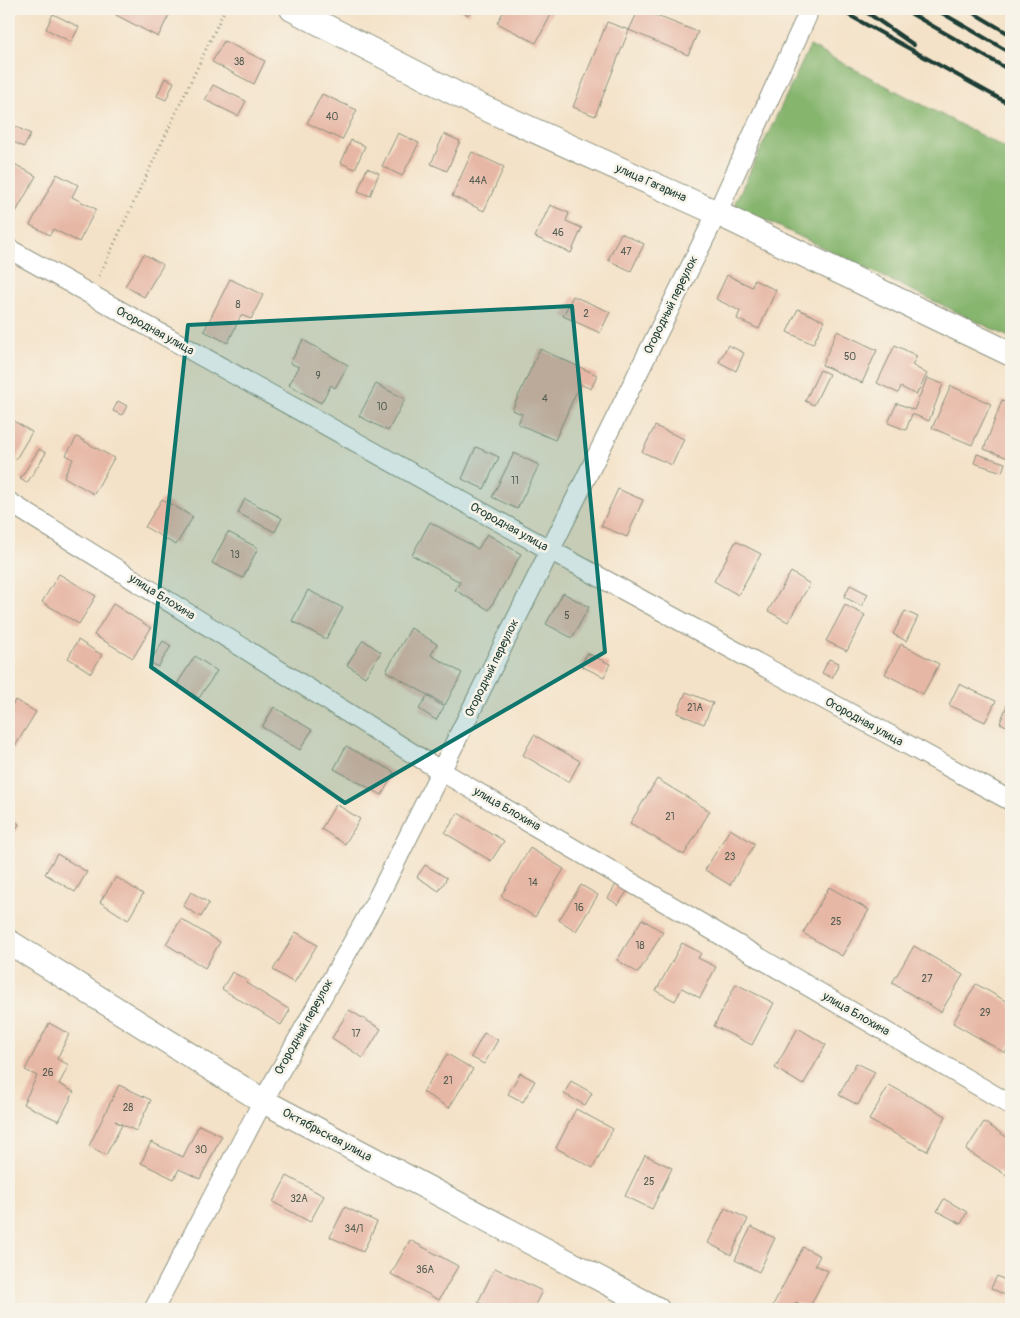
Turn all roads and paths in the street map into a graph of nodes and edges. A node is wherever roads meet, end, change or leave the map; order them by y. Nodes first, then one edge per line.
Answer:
1 (225, 9) edge
2 (292, 9) edge
3 (807, 16) dead end
4 (717, 213) junction
5 (9, 249) edge
6 (90, 295) junction
7 (1011, 354) edge
8 (9, 502) edge
9 (550, 550) junction
10 (441, 771) junction
11 (1011, 801) edge
12 (9, 942) edge
13 (262, 1101) junction
14 (1011, 1105) edge
15 (154, 1309) edge
16 (657, 1309) edge

1 - 6 path
2 - 4 street, улица Гагарина
3 - 4 street, Огородный переулок
4 - 7 street, улица Гагарина
4 - 9 street, Огородный переулок
5 - 6 street, Огородная улица
6 - 9 street, Огородная улица
8 - 10 street, улица Блохина
9 - 10 street, Огородный переулок
9 - 11 street, Огородная улица
10 - 13 street, Огородный переулок
10 - 14 street, улица Блохина
12 - 13 street, Октябрьская улица
13 - 15 street, Огородный переулок
13 - 16 street, Октябрьская улица

